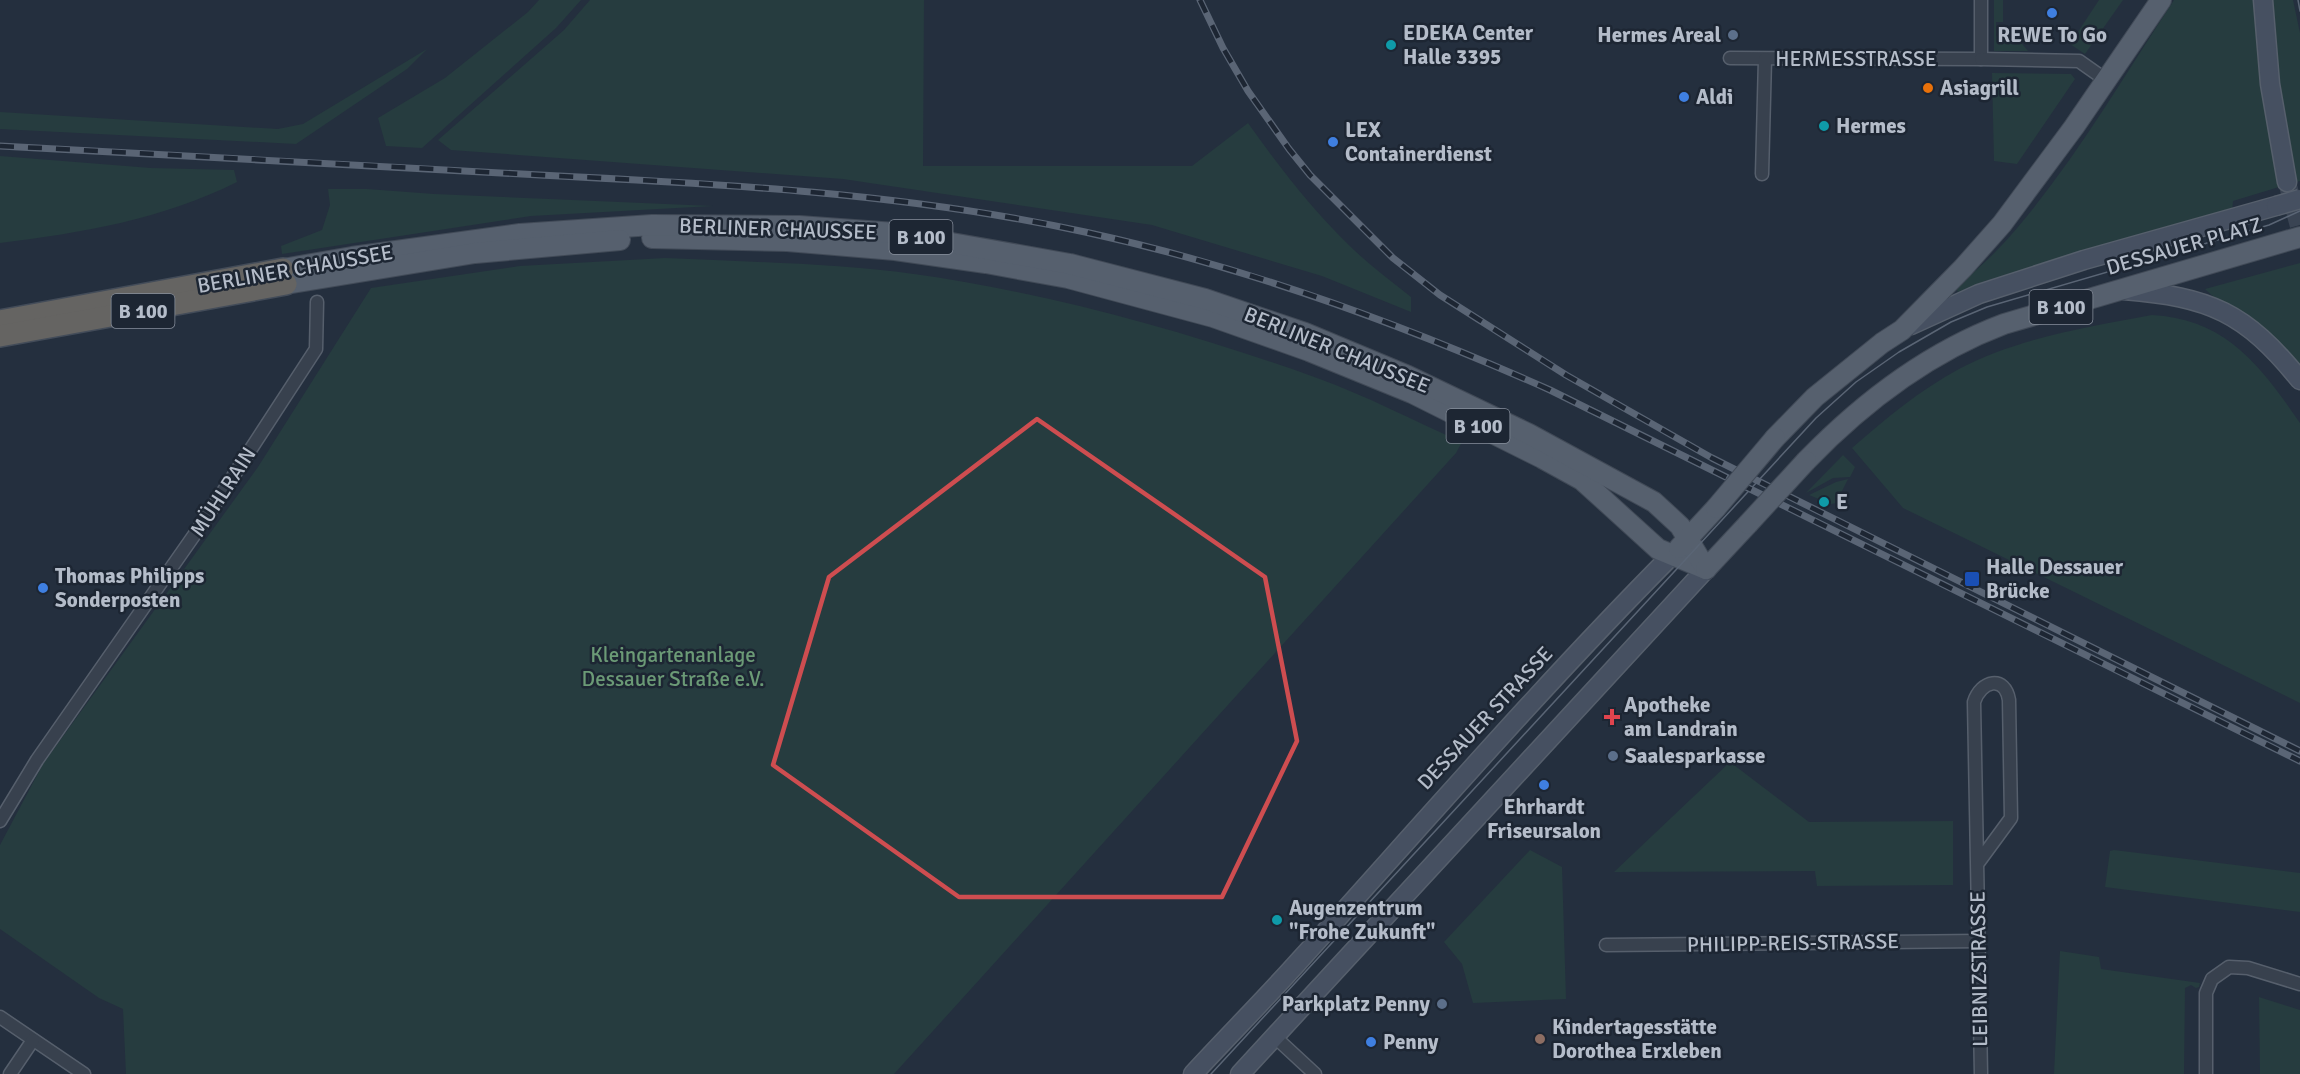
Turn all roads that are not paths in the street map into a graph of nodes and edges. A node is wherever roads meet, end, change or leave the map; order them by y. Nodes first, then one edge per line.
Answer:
1 (1981, 0) edge
2 (2161, 0) edge
3 (2263, 0) edge
4 (1730, 58) dead end
5 (1765, 59) junction
6 (1981, 59) junction
7 (2106, 80) junction
8 (1762, 174) dead end
9 (2287, 182) tunnel mouth
10 (2300, 199) edge
11 (2293, 239) edge
12 (284, 276) junction
13 (2119, 290) junction
14 (317, 302) dead end
15 (0, 321) edge
16 (1902, 330) junction
17 (0, 336) edge
18 (2300, 380) edge
19 (1714, 509) junction
20 (1665, 510) junction
21 (1688, 538) junction
22 (1671, 556) junction
23 (1706, 569) junction
24 (0, 821) edge
25 (1978, 863) junction
26 (1980, 941) junction
27 (1606, 945) dead end
28 (2300, 984) edge
29 (0, 1017) edge
30 (1275, 1036) junction
31 (33, 1040) junction
32 (10, 1074) edge
33 (84, 1074) edge
34 (1193, 1074) edge
35 (1240, 1074) edge
36 (1315, 1074) edge
37 (1981, 1074) edge
38 (2206, 1074) edge

1 - 6 street
2 - 7 main road
3 - 9 main road
4 - 5 street, HERMESSTRASSE
5 - 6 street, HERMESSTRASSE
5 - 8 street
6 - 7 street, HERMESSTRASSE
7 - 16 main road
10 - 16 main road, B 100, bridge
11 - 13 main road, DESSAUER PLATZ / B 100
12 - 15 highway, BERLINER CHAUSSEE / B 100
12 - 17 highway, BERLINER CHAUSSEE / B 100
12 - 20 main road, BERLINER CHAUSSEE / B 100
12 - 22 main road, BERLINER CHAUSSEE / B 100
13 - 18 main road
13 - 23 main road, DESSAUER PLATZ / B 100, bridge
14 - 24 street, MÜHLRAIN
16 - 19 main road, DESSAUER STRASSE / B 100, bridge
19 - 20 main road
19 - 21 main road, DESSAUER STRASSE / B 100
20 - 21 main road, BERLINER CHAUSSEE / B 100
21 - 22 main road, DESSAUER STRASSE
21 - 23 main road, BERLINER CHAUSSEE
22 - 23 main road, BERLINER CHAUSSEE / B 100
22 - 34 main road, DESSAUER STRASSE
23 - 30 main road
25 - 25 street, LEIBNIZSTRASSE
25 - 26 street, LEIBNIZSTRASSE
26 - 27 street, PHILIPP-REIS-STRASSE
26 - 37 street, LEIBNIZSTRASSE
28 - 38 street
29 - 31 street
30 - 35 main road
30 - 36 street
31 - 32 street
31 - 33 street

